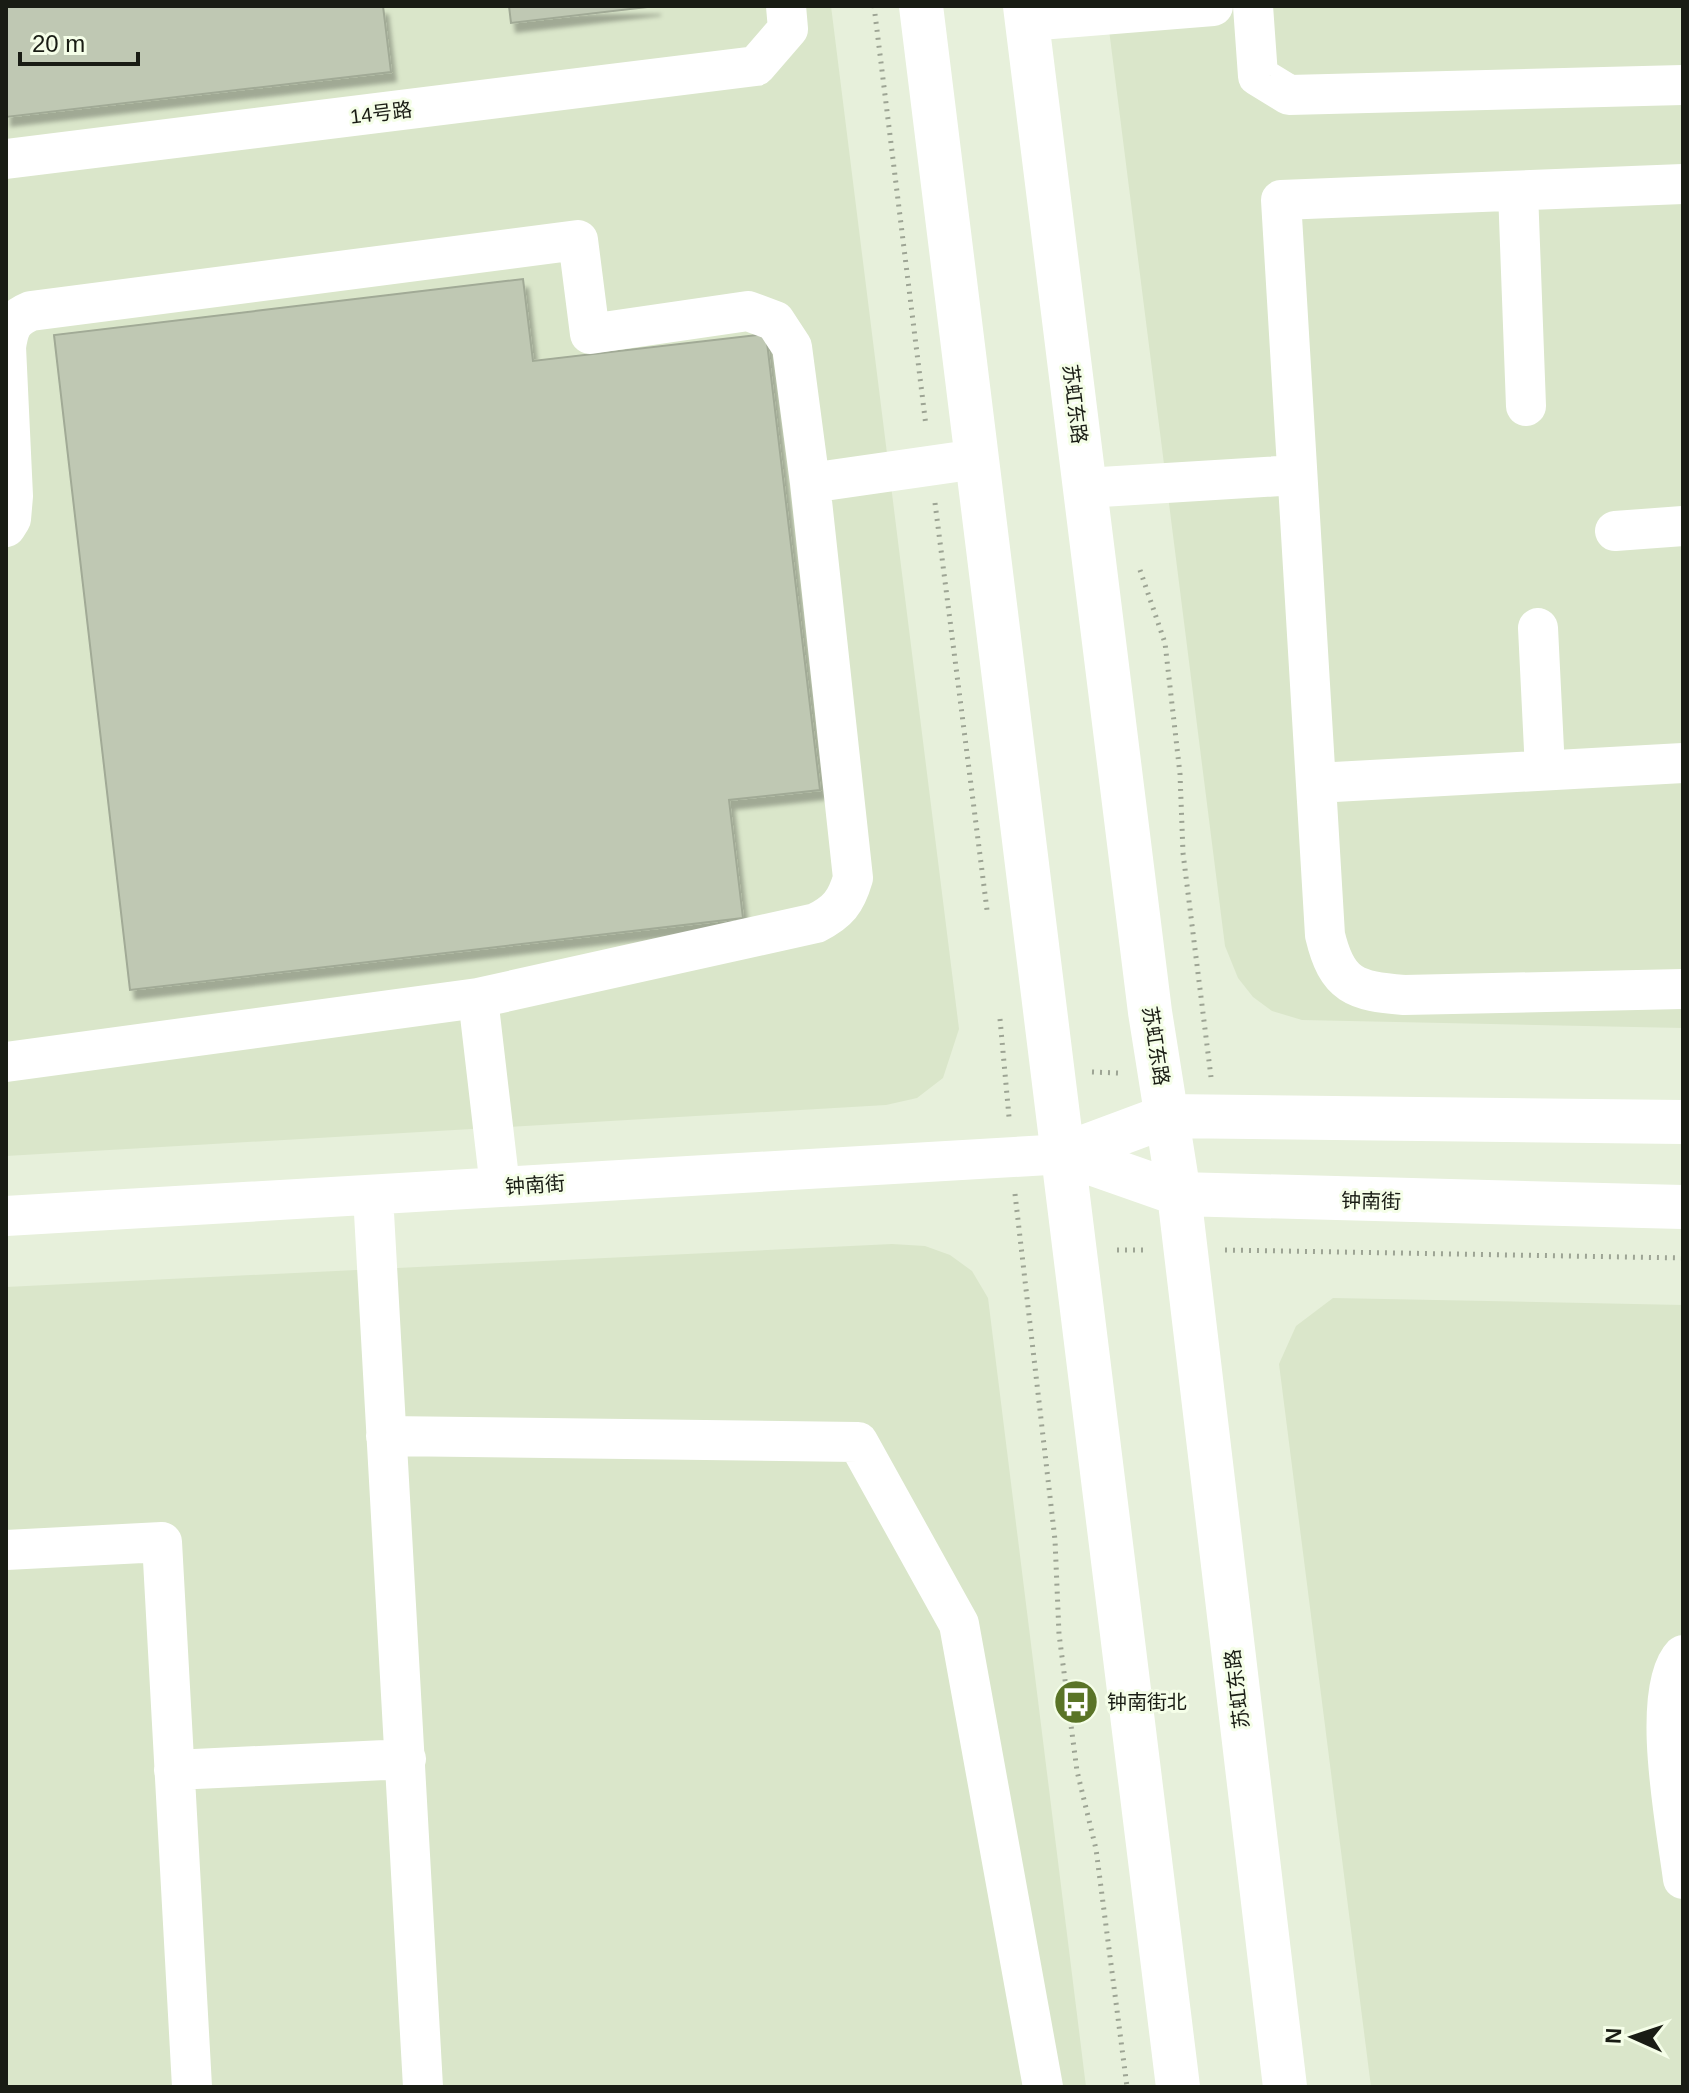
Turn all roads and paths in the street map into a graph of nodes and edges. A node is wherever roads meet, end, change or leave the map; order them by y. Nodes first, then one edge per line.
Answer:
1 (786, 6) edge
2 (874, 6) edge
3 (921, 6) edge
4 (1210, 6) edge
5 (1253, 6) edge
6 (1026, 14) edge
7 (1683, 85) edge
8 (6, 159) edge
9 (1683, 184) edge
10 (1518, 191) junction
11 (1526, 406) dead end
12 (977, 459) junction
13 (931, 466) junction
14 (1296, 475) junction
15 (810, 483) junction
16 (1085, 488) junction
17 (1683, 526) edge
18 (6, 527) edge
19 (1615, 531) dead end
20 (1538, 628) dead end
21 (1683, 763) edge
22 (1545, 770) junction
23 (1316, 783) junction
24 (988, 924) dead end
25 (1683, 989) edge
26 (478, 998) junction
27 (1000, 1015) dead end
28 (6, 1062) edge
29 (1167, 1116) junction
30 (1683, 1122) edge
31 (1065, 1154) junction
32 (1012, 1156) junction
33 (500, 1187) junction
34 (1179, 1194) junction
35 (373, 1195) junction
36 (1683, 1207) edge
37 (6, 1216) edge
38 (1020, 1248) junction
39 (1075, 1250) junction
40 (1185, 1250) junction
41 (1683, 1258) edge
42 (386, 1436) junction
43 (6, 1550) edge
44 (1683, 1655) edge
45 (406, 1759) junction
46 (174, 1770) junction
47 (1683, 1879) edge
48 (192, 2087) edge
49 (423, 2087) edge
50 (1043, 2087) edge
51 (1127, 2087) edge
52 (1178, 2087) edge
53 (1285, 2087) edge

1 - 8 street, 14号路
2 - 13 path
3 - 12 main road
4 - 6 street
5 - 7 street
6 - 16 main road, 苏虹东路
9 - 10 street
10 - 11 street
10 - 14 street
12 - 13 street
12 - 31 main road
13 - 15 street
13 - 24 path
14 - 16 street
14 - 23 street
15 - 18 street
15 - 26 street
16 - 29 main road, 苏虹东路
17 - 19 street
20 - 22 street
21 - 22 street
22 - 23 street
23 - 25 street
26 - 28 street
26 - 33 street
27 - 32 path
29 - 30 main road, 钟南街
29 - 31 main road, 钟南街
29 - 34 main road, 苏虹东路
31 - 32 street, 钟南街
31 - 34 main road, 钟南街
31 - 39 main road
32 - 33 street, 钟南街
32 - 38 path
33 - 35 street, 钟南街
34 - 36 main road, 钟南街
34 - 40 main road, 苏虹东路
35 - 37 street, 钟南街
35 - 42 street
38 - 39 path
38 - 51 path
39 - 40 path
39 - 52 main road
40 - 41 path
40 - 53 main road, 苏虹东路
42 - 45 street
42 - 50 street
43 - 46 street
44 - 47 street
45 - 46 street
45 - 49 street
46 - 48 street

